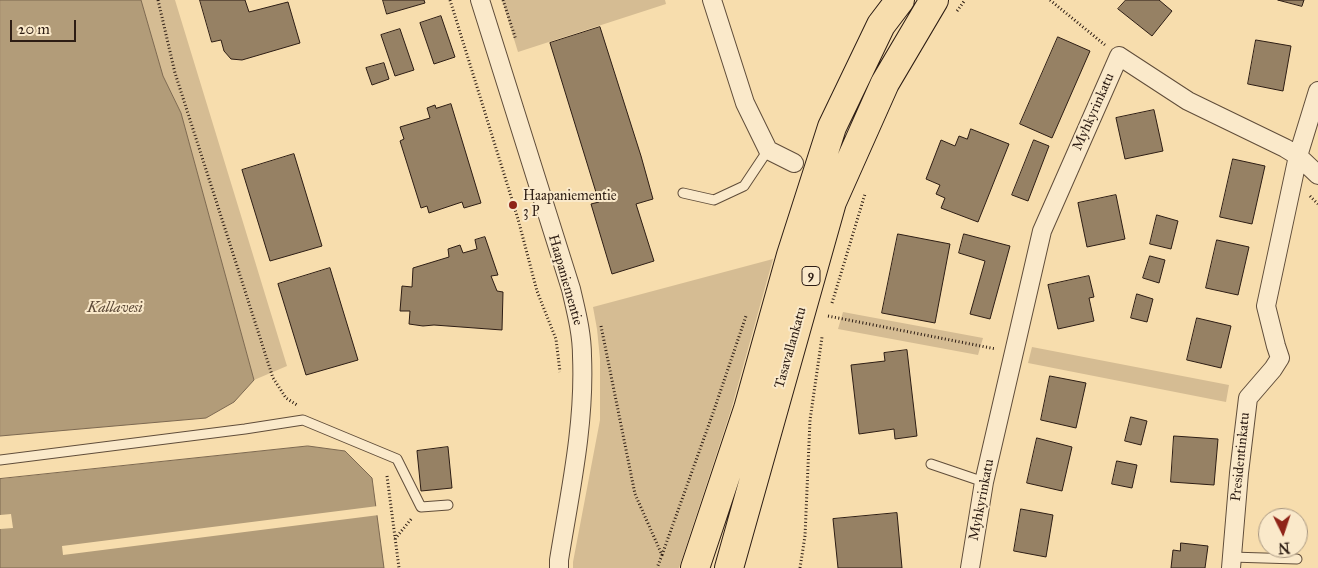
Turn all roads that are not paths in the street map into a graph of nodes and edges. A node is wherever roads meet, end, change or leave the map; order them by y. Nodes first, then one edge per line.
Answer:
1 (480, 0) edge
2 (712, 0) edge
3 (900, 0) edge
4 (944, 8) edge
5 (1318, 91) edge
6 (768, 150) junction
7 (1298, 156) junction
8 (794, 163) dead end
9 (1318, 175) edge
10 (683, 193) dead end
11 (0, 460) edge
12 (931, 464) dead end
13 (984, 482) junction
14 (448, 505) dead end
15 (1296, 560) dead end
16 (1231, 563) edge
17 (559, 568) edge
18 (695, 568) edge
19 (729, 568) edge
20 (970, 568) edge

1 - 17 street, Haapaniementie
2 - 6 street
3 - 18 main road, Tasavallankatu / 9
4 - 19 main road, Tasavallankatu / 9
5 - 7 street
6 - 8 street
6 - 10 lane
7 - 9 street, Myhkyrinkatu
7 - 13 street, Myhkyrinkatu
7 - 16 street, Presidentinkatu
11 - 14 lane
12 - 13 lane
13 - 20 street, Myhkyrinkatu
15 - 16 lane

